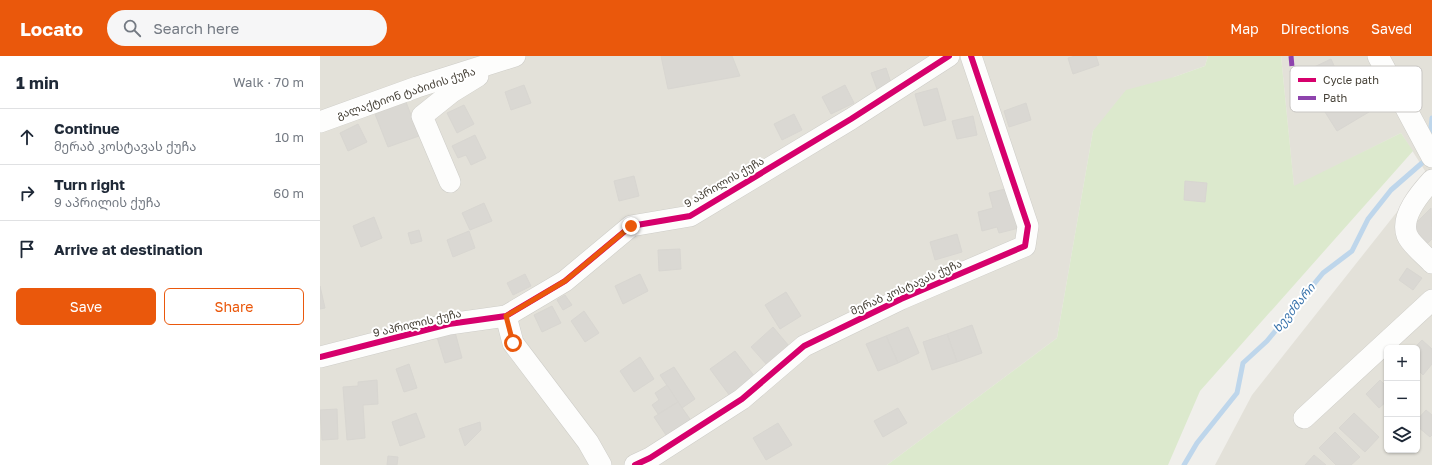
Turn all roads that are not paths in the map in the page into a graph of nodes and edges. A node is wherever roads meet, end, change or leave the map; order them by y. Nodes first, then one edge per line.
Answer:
1 (949, 56) edge
2 (970, 56) edge
3 (1378, 56) edge
4 (510, 58) edge
5 (1383, 66) edge
6 (1408, 112) edge
7 (320, 122) edge
8 (1432, 157) edge
9 (1432, 180) edge
10 (450, 182) dead end
11 (1432, 263) edge
12 (1432, 300) edge
13 (506, 316) junction
14 (320, 357) edge
15 (1304, 418) dead end
16 (601, 465) edge
17 (635, 465) edge

1 - 13 street, 9 აპრილის ქუჩა
2 - 17 street, მერაბ კოსტავას ქუჩა
3 - 5 street
4 - 7 street, გალაქტიონ ტაბიძის ქუჩა
4 - 10 street
6 - 8 street
9 - 11 street
12 - 15 street
13 - 14 street, 9 აპრილის ქუჩა
13 - 16 street

